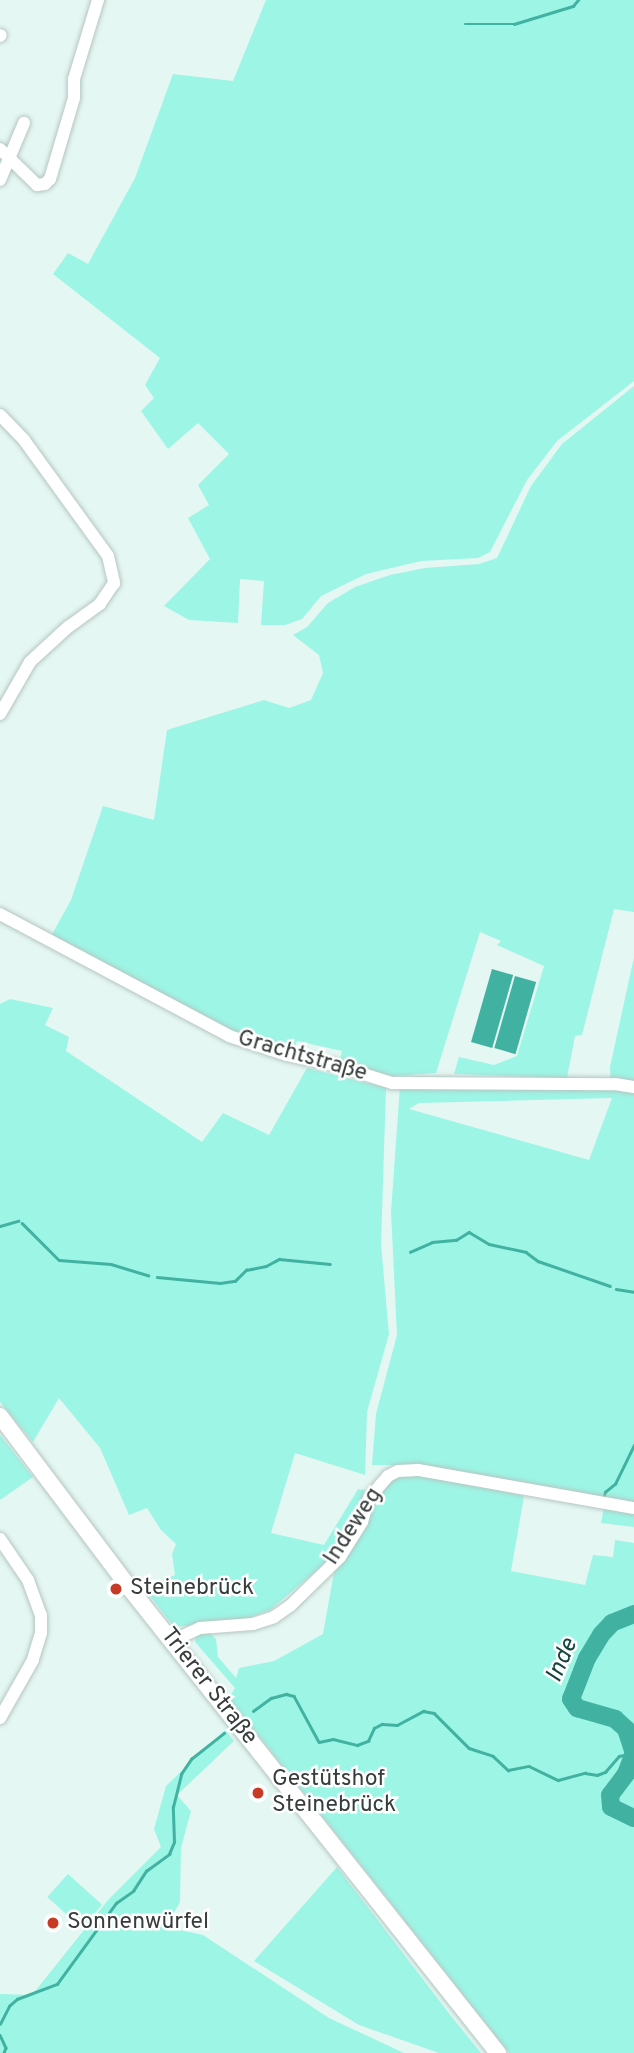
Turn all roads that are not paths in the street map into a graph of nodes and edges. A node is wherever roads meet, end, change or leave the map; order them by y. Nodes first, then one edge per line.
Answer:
1 (98, 0) edge
2 (24, 123) dead end
3 (0, 149) edge
4 (10, 160) junction
5 (0, 180) edge
6 (0, 415) edge
7 (0, 714) edge
8 (0, 914) edge
9 (634, 1087) edge
10 (0, 1416) edge
11 (634, 1508) edge
12 (0, 1539) edge
13 (172, 1641) junction
14 (0, 1718) edge
15 (498, 2053) edge

1 - 4 street
2 - 4 street
3 - 4 street
4 - 5 street
6 - 7 street
8 - 9 street, Grachtstraße
10 - 13 main road, Trierer Straße
11 - 13 street, Indeweg
12 - 14 street
13 - 15 main road, Trierer Straße

